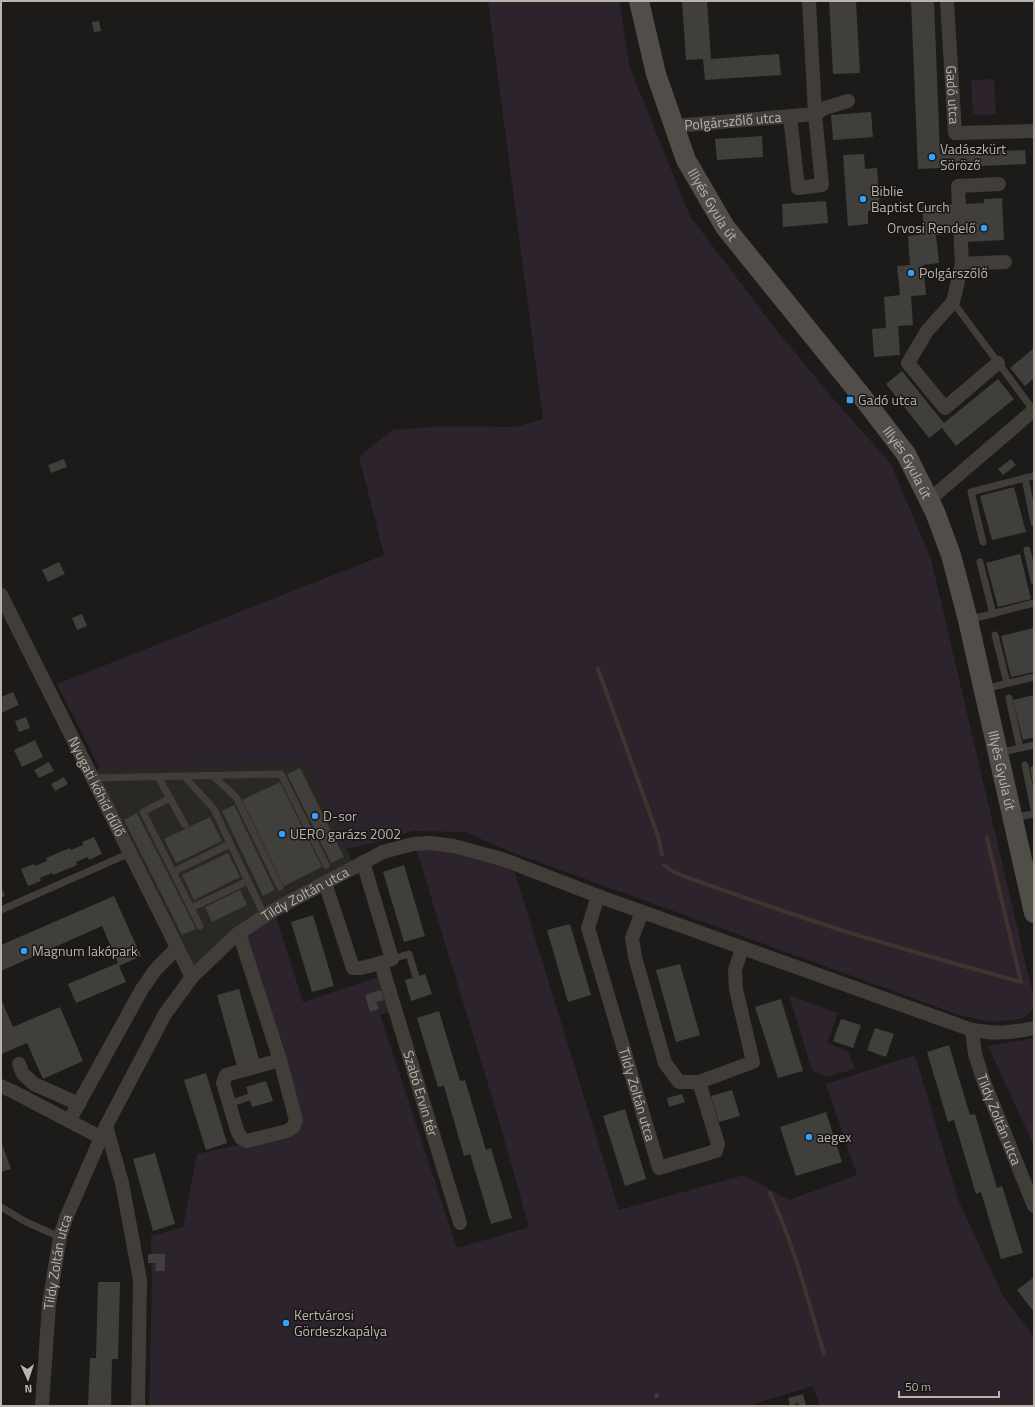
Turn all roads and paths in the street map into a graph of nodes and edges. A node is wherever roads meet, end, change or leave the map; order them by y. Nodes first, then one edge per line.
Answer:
1 (639, 1) edge
2 (810, 1) edge
3 (947, 1) edge
4 (848, 101) dead end
5 (815, 114) junction
6 (790, 116) junction
7 (674, 126) junction
8 (1034, 131) edge
9 (999, 184) dead end
10 (1005, 262) dead end
11 (962, 264) junction
12 (953, 302) junction
13 (998, 363) junction
14 (1034, 411) edge
15 (1034, 476) edge
16 (1025, 478) junction
17 (929, 500) junction
18 (1034, 523) edge
19 (983, 542) dead end
20 (1027, 550) dead end
21 (980, 562) dead end
22 (1034, 581) edge
23 (1, 595) edge
24 (1034, 603) edge
25 (993, 614) junction
26 (968, 620) junction
27 (995, 634) dead end
28 (1034, 677) edge
29 (1007, 683) junction
30 (984, 689) junction
31 (1009, 698) dead end
32 (1034, 745) edge
33 (1020, 748) junction
34 (998, 753) junction
35 (1025, 765) dead end
36 (184, 776) junction
37 (213, 776) junction
38 (158, 777) junction
39 (92, 778) junction
40 (170, 798) junction
41 (1034, 809) edge
42 (1034, 814) edge
43 (1013, 818) junction
44 (185, 825) dead end
45 (230, 844) junction
46 (130, 853) junction
47 (363, 862) junction
48 (326, 865) dead end
49 (173, 872) junction
50 (248, 881) junction
51 (325, 883) junction
52 (280, 887) dead end
53 (1031, 889) edge
54 (598, 896) junction
55 (191, 908) junction
56 (1, 910) edge
57 (642, 912) junction
58 (1034, 913) edge
59 (264, 916) junction
60 (200, 926) dead end
61 (239, 933) junction
62 (177, 948) junction
63 (742, 948) junction
64 (386, 961) junction
65 (192, 977) junction
66 (416, 977) dead end
67 (1034, 1028) edge
68 (972, 1030) junction
69 (280, 1060) junction
70 (19, 1064) dead end
71 (699, 1082) junction
72 (1, 1086) edge
73 (249, 1097) dead end
74 (79, 1104) junction
75 (230, 1104) junction
76 (69, 1121) junction
77 (103, 1132) junction
78 (1034, 1206) edge
79 (1, 1207) edge
80 (460, 1223) dead end
81 (60, 1236) junction
82 (42, 1406) edge
83 (138, 1406) edge

1 - 7 street, Illyés Gyula út
2 - 5 street, Polgárszőlő utca
3 - 8 street, Gadó utca
4 - 5 street
5 - 6 street, Polgárszőlő utca
5 - 6 street, Polgárszőlő utca
6 - 7 street, Polgárszőlő utca
7 - 17 street, Illyés Gyula út
9 - 11 street
10 - 11 street
11 - 12 street
12 - 13 lane
12 - 13 street
13 - 14 lane
14 - 17 street
15 - 16 lane
16 - 18 lane
16 - 19 lane
17 - 26 street, Illyés Gyula út
20 - 22 lane
21 - 25 lane
23 - 39 street, Nyugati kőhíd dűlő
24 - 25 lane
25 - 26 lane
26 - 30 street, Illyés Gyula út
27 - 29 lane
28 - 29 lane
29 - 30 lane
30 - 34 street, Illyés Gyula út
31 - 33 lane
32 - 33 lane
33 - 34 lane
34 - 43 street, Illyés Gyula út
35 - 41 lane
36 - 37 lane
36 - 38 lane
36 - 45 lane
37 - 48 lane
37 - 52 lane
38 - 39 lane
38 - 40 lane
39 - 46 street, Nyugati kőhíd dűlő
40 - 44 lane
40 - 49 lane
42 - 43 lane
43 - 53 street, Illyés Gyula út
45 - 49 lane
45 - 50 lane
46 - 56 lane
46 - 62 street, Nyugati kőhíd dűlő
47 - 51 street, Tildy Zoltán utca
47 - 54 street, Tildy Zoltán utca
47 - 64 street, Szabó Ervin tér
49 - 55 lane
50 - 55 lane
50 - 59 lane
51 - 59 street, Tildy Zoltán utca
51 - 64 street
53 - 58 street, Illyés Gyula út
54 - 57 street, Tildy Zoltán utca
54 - 71 street, Tildy Zoltán utca
55 - 60 lane
57 - 63 street, Tildy Zoltán utca
57 - 71 street
59 - 61 street, Tildy Zoltán utca
61 - 65 street, Tildy Zoltán utca
61 - 69 street
62 - 65 street, Nyugati kőhíd dűlő
62 - 74 street
63 - 68 street, Tildy Zoltán utca
63 - 71 street
64 - 66 lane
64 - 80 street, Szabó Ervin tér
65 - 77 street, Tildy Zoltán utca
67 - 68 street, Tildy Zoltán utca
68 - 78 street, Tildy Zoltán utca
69 - 75 street
69 - 75 street
70 - 74 street
72 - 76 street
73 - 75 lane
74 - 76 street
76 - 77 street
77 - 81 street, Tildy Zoltán utca
77 - 83 street
79 - 81 lane
81 - 82 street, Tildy Zoltán utca

